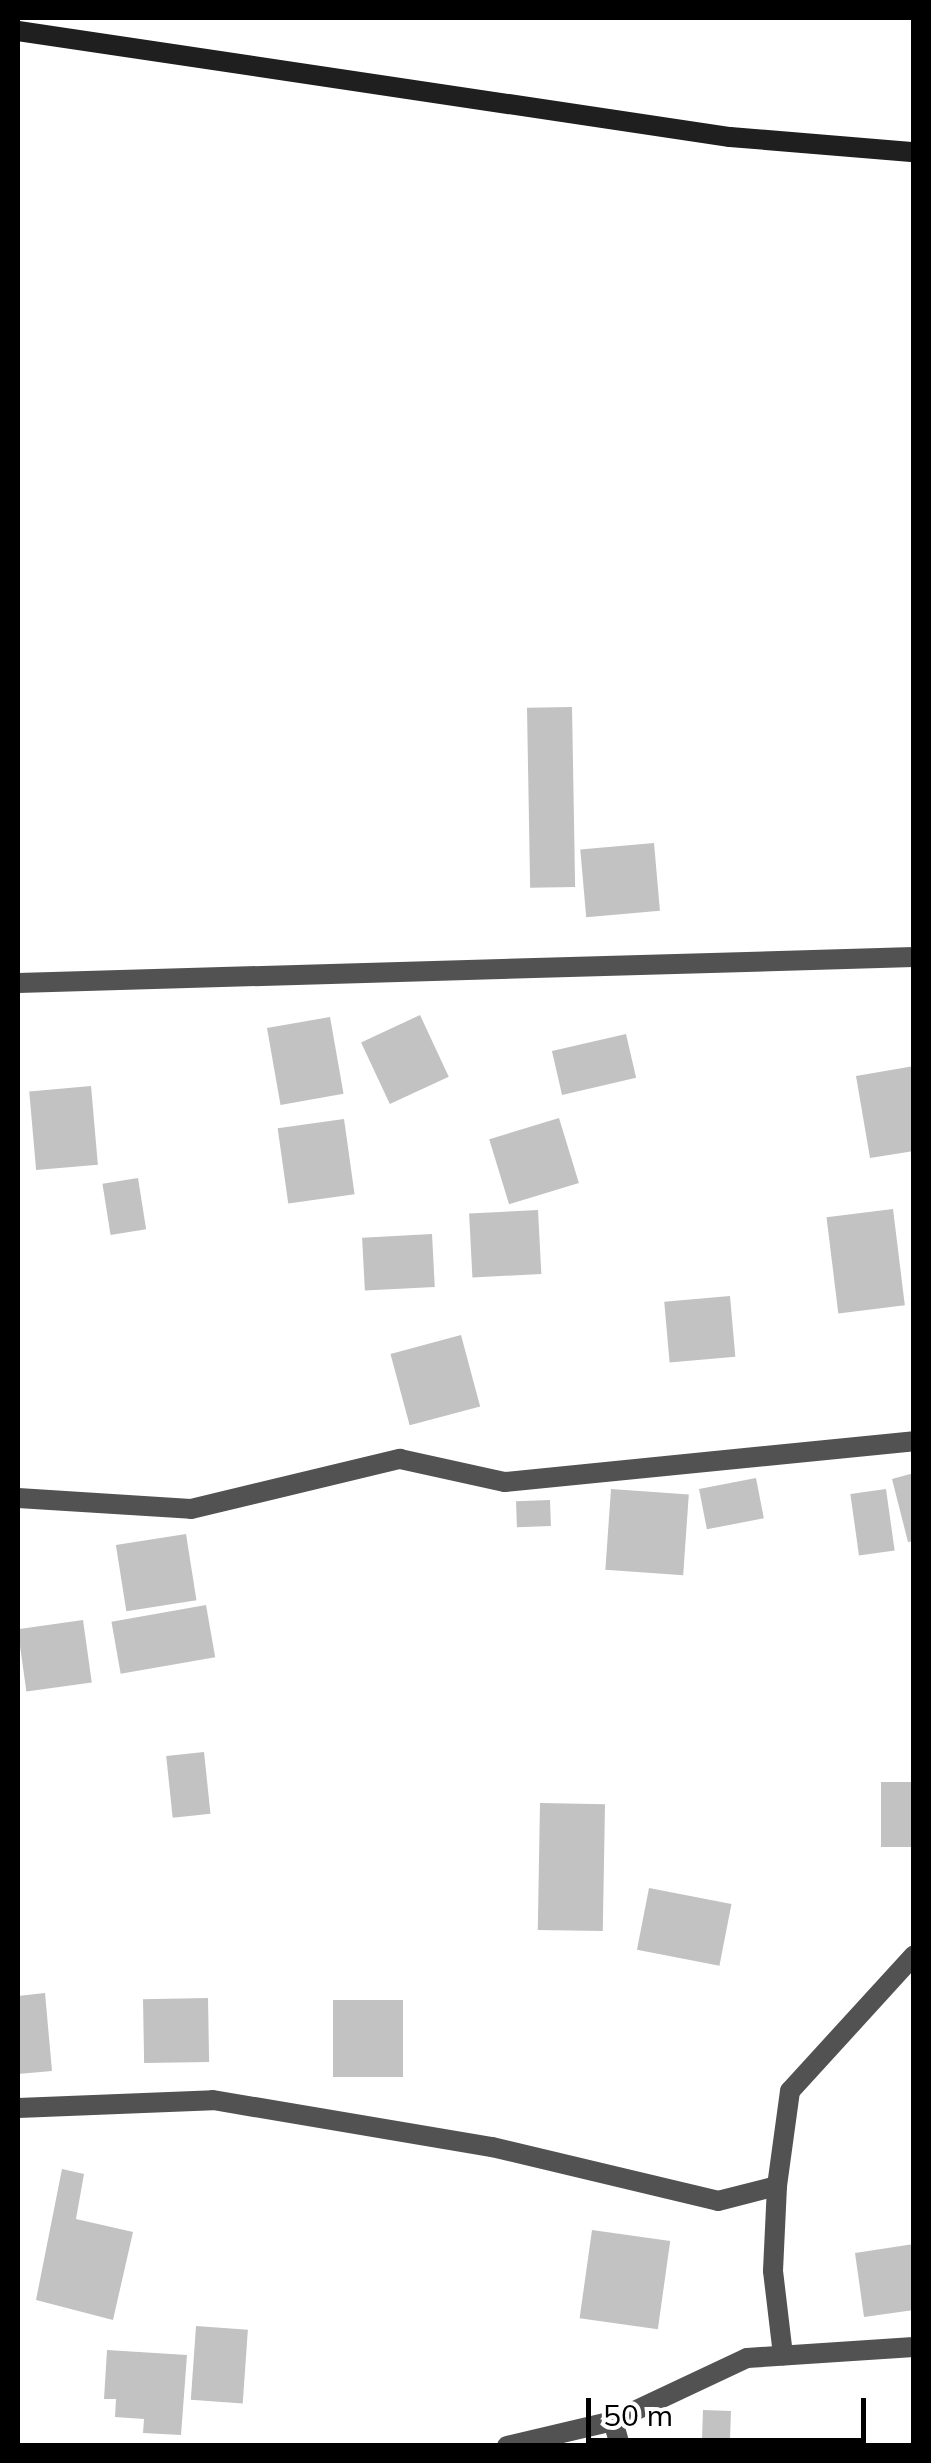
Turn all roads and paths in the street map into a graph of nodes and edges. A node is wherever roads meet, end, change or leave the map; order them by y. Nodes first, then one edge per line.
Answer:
1 (18, 30) edge
2 (914, 152) edge
3 (914, 958) edge
4 (18, 982) edge
5 (914, 1441) edge
6 (18, 1498) edge
7 (914, 1955) edge
8 (18, 2108) edge
9 (777, 2186) junction
10 (914, 2347) edge
11 (783, 2355) junction
12 (613, 2421) junction
13 (507, 2446) edge
14 (620, 2446) edge

1 - 2 street
3 - 4 street
5 - 6 street
7 - 9 street
8 - 9 street
9 - 11 street
10 - 11 street
11 - 12 street
12 - 13 street
12 - 14 street

